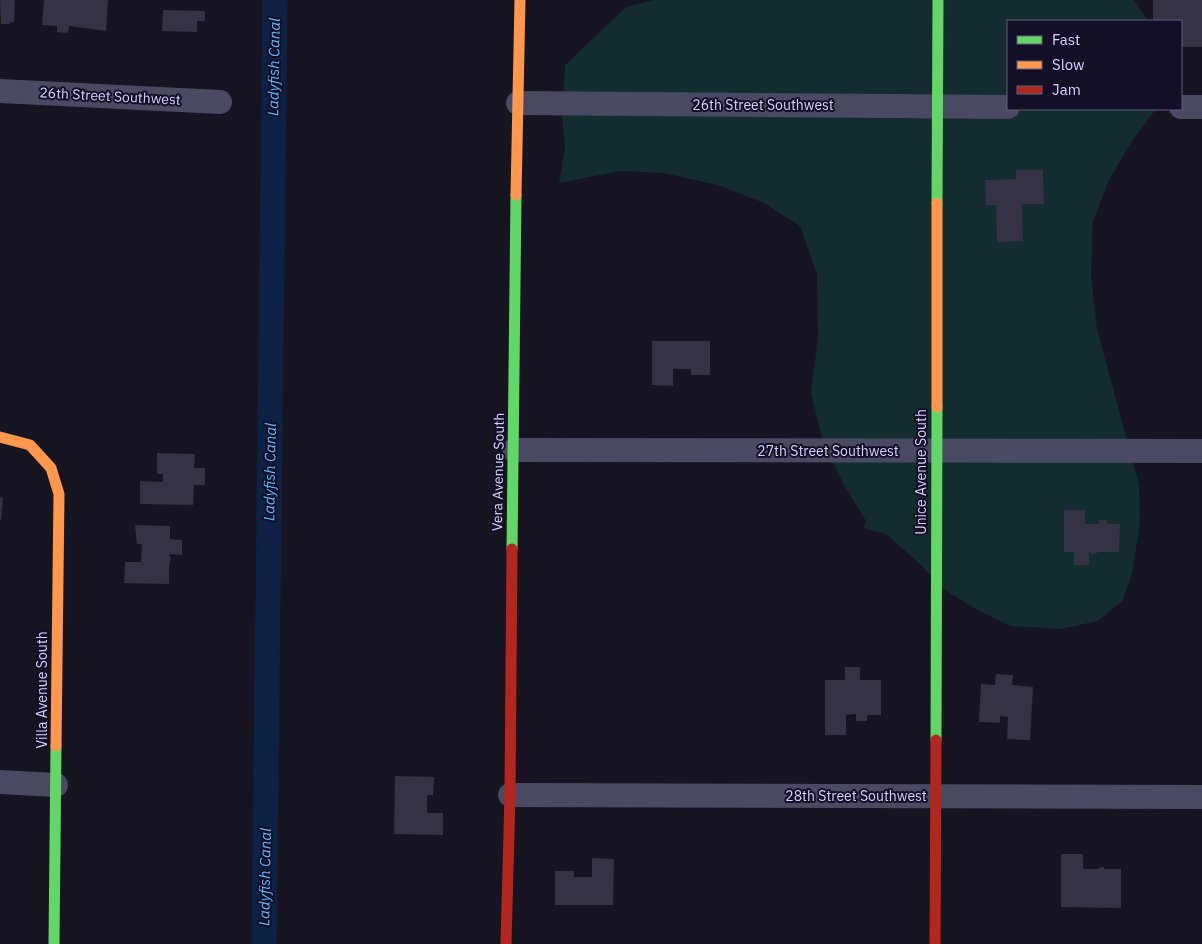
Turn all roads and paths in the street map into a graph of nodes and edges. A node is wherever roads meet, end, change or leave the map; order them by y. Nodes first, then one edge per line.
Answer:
1 (520, 0) edge
2 (938, 0) edge
3 (0, 90) edge
4 (220, 102) dead end
5 (518, 103) junction
6 (938, 107) junction
7 (1007, 107) edge
8 (1182, 107) edge
9 (1202, 107) edge
10 (0, 437) edge
11 (514, 450) junction
12 (936, 451) junction
13 (1202, 451) edge
14 (0, 782) edge
15 (56, 785) junction
16 (510, 794) junction
17 (936, 796) junction
18 (1202, 797) edge
19 (54, 944) edge
20 (506, 944) edge
21 (935, 944) edge

1 - 5 street, Vera Avenue South
2 - 6 street, Unice Avenue South
3 - 4 street, 26th Street Southwest
5 - 6 street, 26th Street Southwest
5 - 11 street, Vera Avenue South
6 - 7 street, 26th Street Southwest
6 - 12 street, Unice Avenue South
8 - 9 street
10 - 15 street, Villa Avenue South
11 - 12 street, 27th Street Southwest
11 - 16 street, Vera Avenue South
12 - 13 street, 27th Street Southwest
12 - 17 street, Unice Avenue South
14 - 15 street
15 - 19 street, Villa Avenue South
16 - 17 street, 28th Street Southwest
16 - 20 street, Vera Avenue South
17 - 18 street, 28th Street Southwest
17 - 21 street, Unice Avenue South

